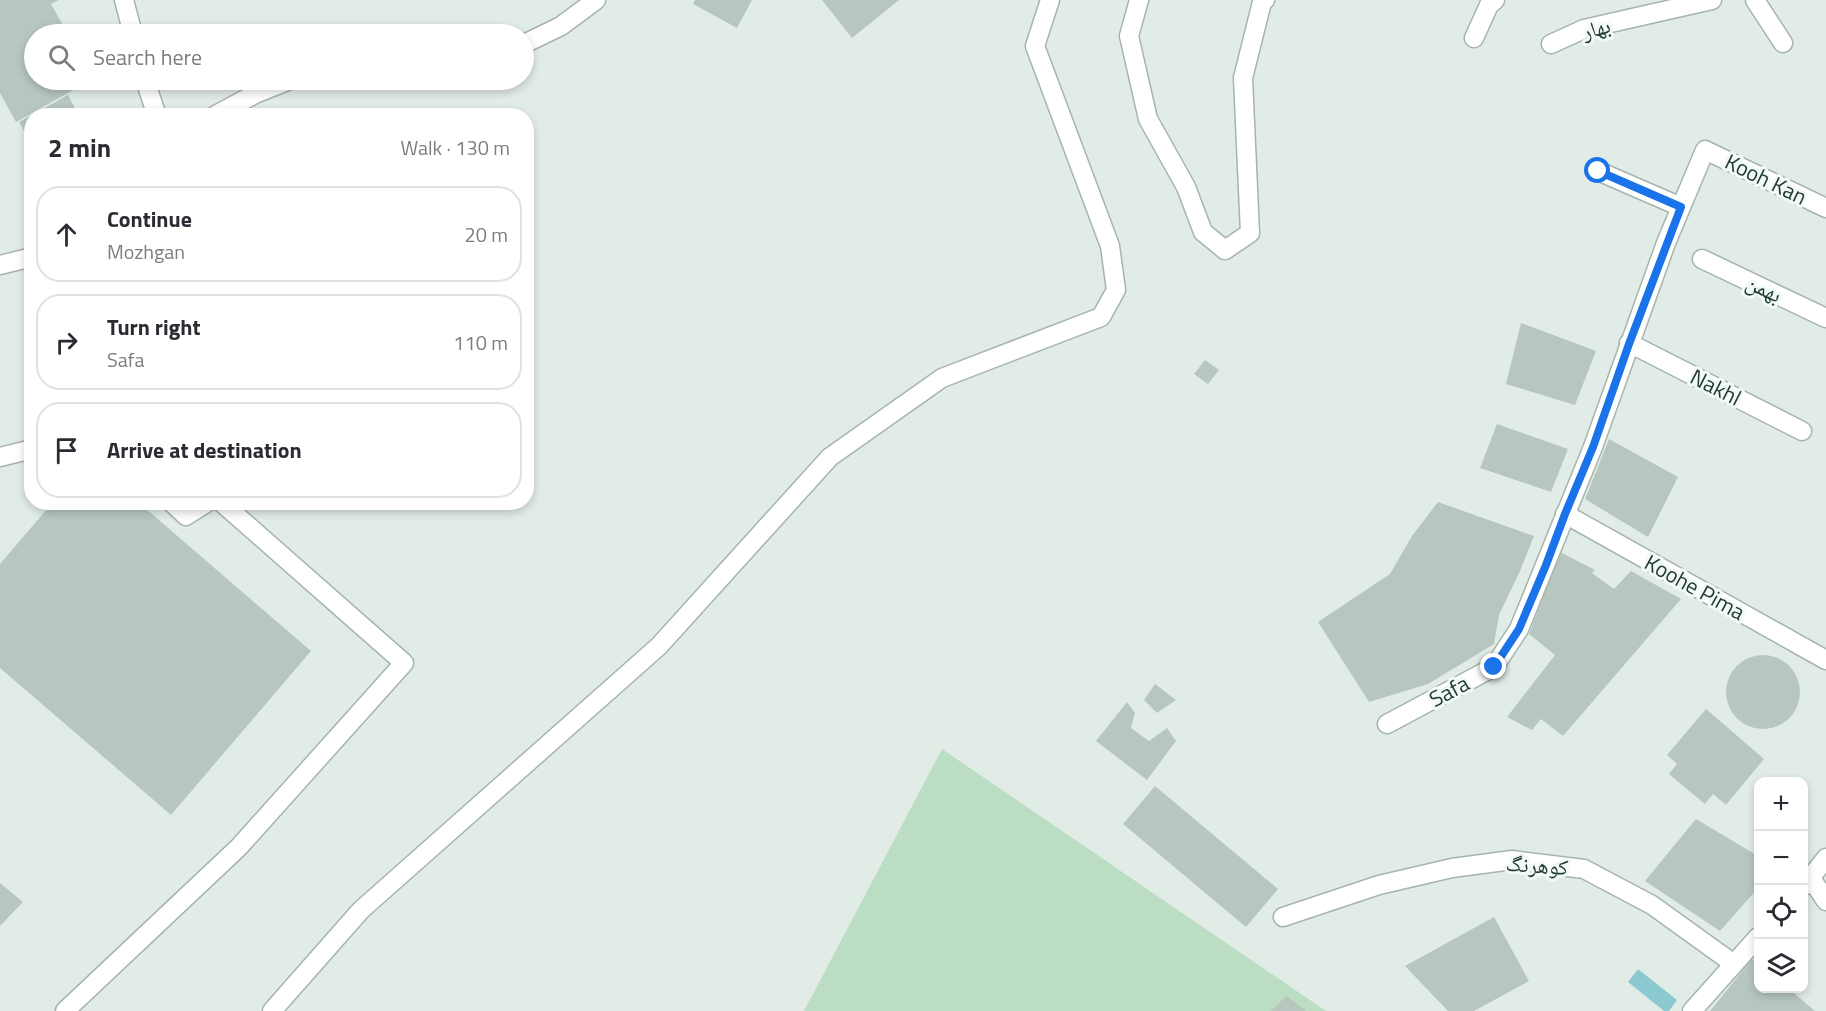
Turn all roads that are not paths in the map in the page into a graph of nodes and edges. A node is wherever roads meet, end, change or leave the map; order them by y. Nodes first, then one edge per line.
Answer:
1 (124, 0) edge
2 (596, 0) edge
3 (1050, 0) edge
4 (1139, 0) edge
5 (1264, 0) edge
6 (1495, 0) edge
7 (1713, 0) edge
8 (1755, 0) edge
9 (130, 24) edge
10 (1474, 38) dead end
11 (534, 39) edge
12 (1783, 43) dead end
13 (1551, 44) dead end
14 (149, 90) edge
15 (265, 90) edge
16 (155, 108) edge
17 (229, 108) edge
18 (1705, 150) joint
19 (1598, 171) dead end
20 (1681, 207) junction
21 (1826, 208) edge
22 (24, 259) edge
23 (1702, 259) dead end
24 (0, 265) edge
25 (1826, 318) edge
26 (1629, 344) junction
27 (1802, 431) dead end
28 (24, 451) edge
29 (0, 457) edge
30 (180, 510) edge
31 (195, 510) edge
32 (230, 510) edge
33 (1565, 514) junction
34 (1826, 660) edge
35 (1387, 724) dead end
36 (1826, 858) edge
37 (1808, 881) edge
38 (1808, 883) edge
39 (1826, 901) edge
40 (1283, 917) dead end
41 (1756, 939) edge
42 (1734, 964) junction
43 (65, 1011) edge
44 (272, 1011) edge
45 (1692, 1011) edge

1 - 9 street
2 - 11 street
3 - 44 street
4 - 5 street
6 - 10 street
7 - 13 street, بهار
8 - 12 street
14 - 16 street
15 - 17 street
18 - 20 street, Safa
18 - 21 street, Kooh Kan
19 - 20 street
20 - 26 street, Safa
22 - 24 street
23 - 25 street, بهمن
26 - 27 street, Nakhl
26 - 33 street, Safa
28 - 29 street
30 - 31 street
32 - 43 street
33 - 34 street, Koohe Pima
33 - 35 street, Safa
36 - 37 street
38 - 39 street
40 - 42 street, کوهرنگ
41 - 42 street
42 - 45 street

